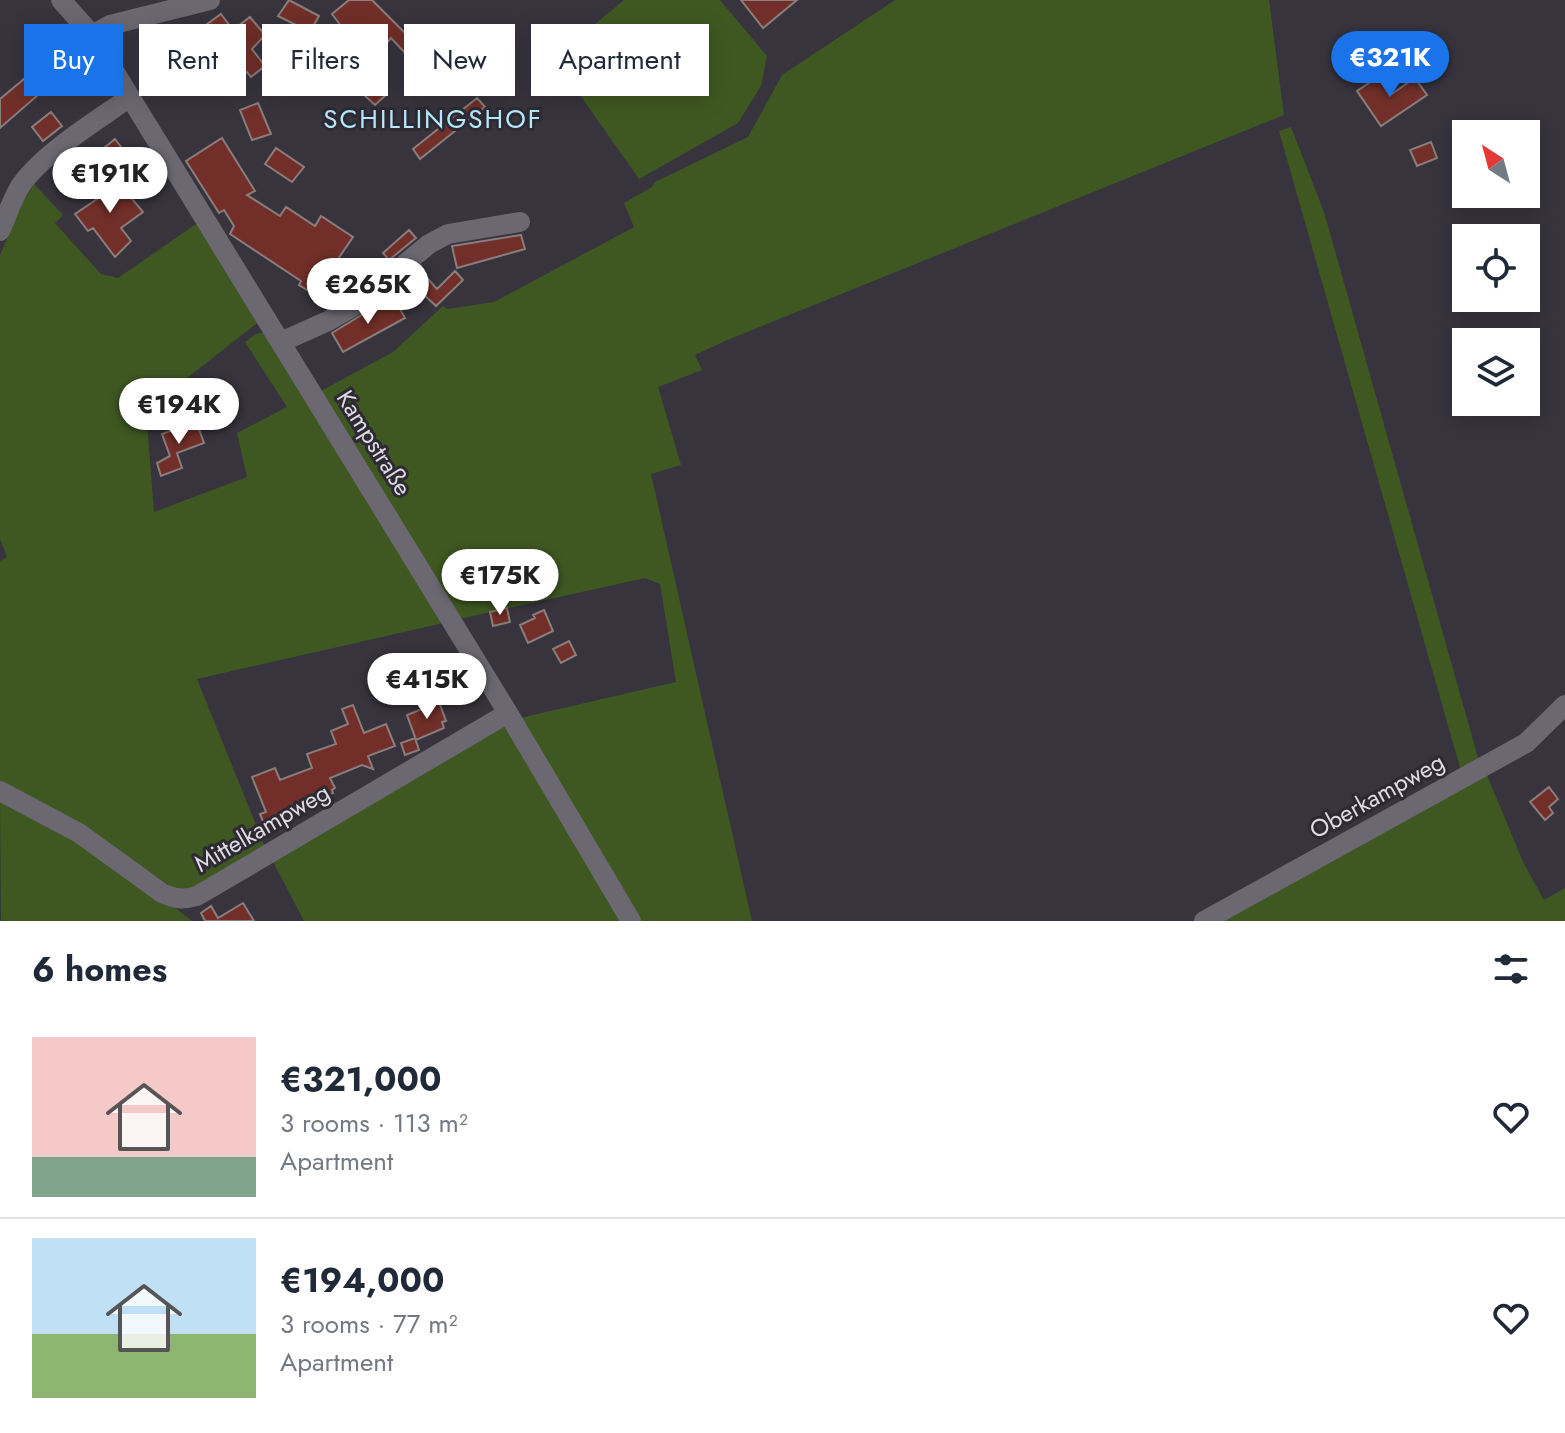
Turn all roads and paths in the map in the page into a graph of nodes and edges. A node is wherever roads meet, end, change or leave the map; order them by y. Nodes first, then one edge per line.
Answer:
1 (61, 0) edge
2 (210, 0) edge
3 (82, 24) edge
4 (114, 24) edge
5 (123, 86) edge
6 (130, 97) junction
7 (8, 189) edge
8 (520, 222) dead end
9 (0, 231) edge
10 (281, 342) junction
11 (1565, 705) edge
12 (508, 713) junction
13 (0, 791) edge
14 (631, 921) edge
15 (1204, 921) edge

1 - 3 street, Kampstraße
2 - 4 street
5 - 6 street, Kampstraße
6 - 7 street
6 - 10 street, Kampstraße
7 - 9 street
8 - 10 street
10 - 12 street, Kampstraße
11 - 15 street, Oberkampweg
12 - 13 street, Mittelkampweg
12 - 14 street, Kampstraße

